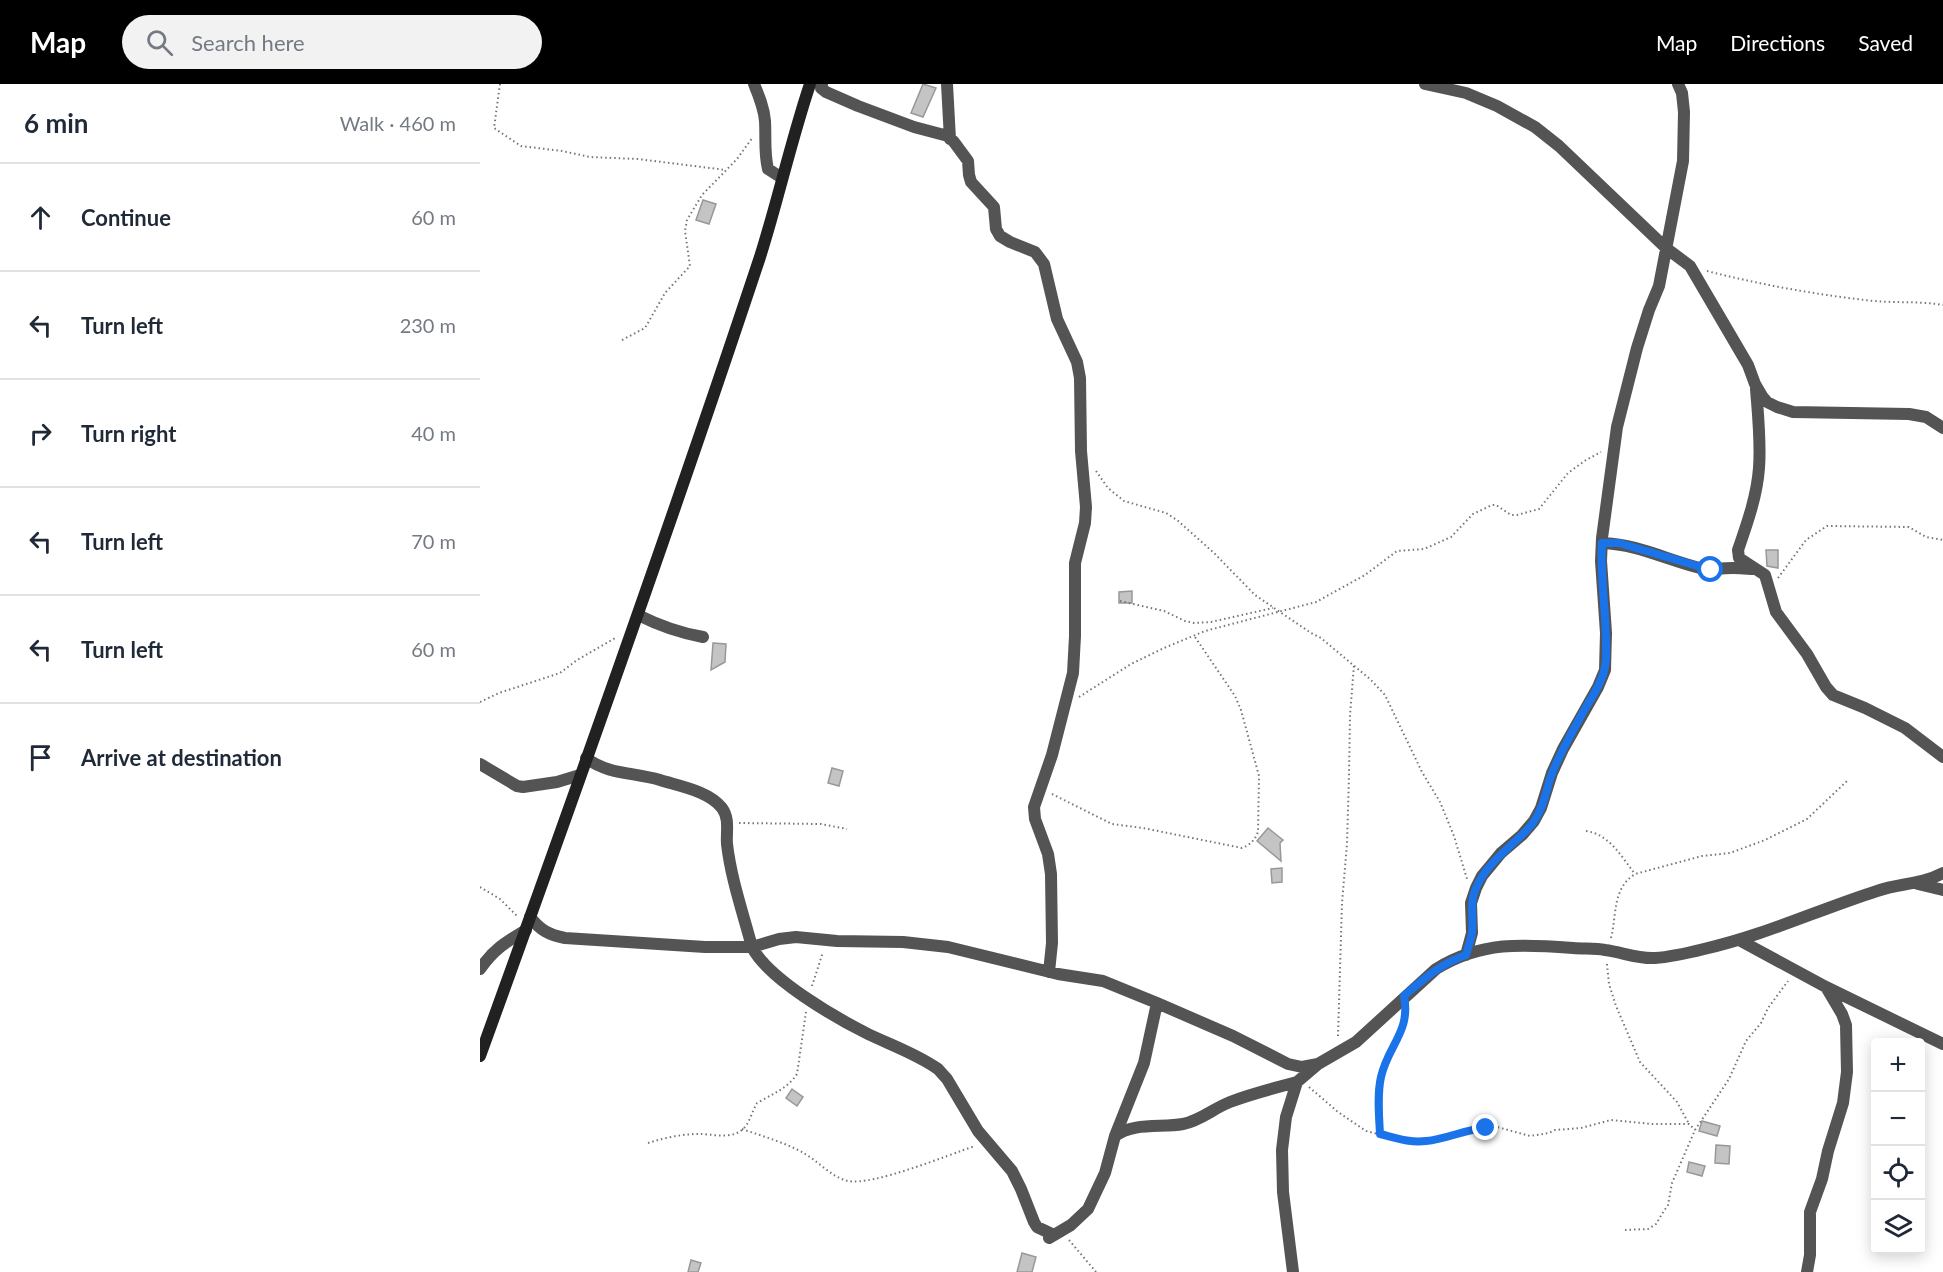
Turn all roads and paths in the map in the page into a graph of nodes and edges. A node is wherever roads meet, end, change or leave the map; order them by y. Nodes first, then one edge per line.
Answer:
1 (500, 84) edge
2 (754, 84) edge
3 (810, 84) edge
4 (822, 84) edge
5 (947, 84) edge
6 (1425, 84) edge
7 (1678, 84) edge
8 (765, 120) junction
9 (950, 139) junction
10 (726, 170) junction
11 (782, 178) junction
12 (1666, 248) junction
13 (1690, 266) junction
14 (1943, 305) edge
15 (622, 340) dead end
16 (1755, 384) junction
17 (1943, 428) edge
18 (1615, 447) junction
19 (1094, 468) dead end
20 (1943, 540) edge
21 (1602, 543) junction
22 (1758, 570) junction
23 (1769, 589) junction
24 (1120, 601) dead end
25 (1273, 608) junction
26 (1280, 612) junction
27 (638, 615) junction
28 (633, 628) junction
29 (1194, 636) junction
30 (703, 637) dead end
31 (1354, 665) junction
32 (480, 702) edge
33 (1063, 707) junction
34 (1943, 757) edge
35 (586, 758) junction
36 (480, 764) edge
37 (580, 775) junction
38 (1847, 781) dead end
39 (1040, 792) junction
40 (727, 822) junction
41 (847, 829) dead end
42 (1586, 831) dead end
43 (1943, 873) edge
44 (1635, 874) junction
45 (1467, 879) dead end
46 (1917, 883) junction
47 (480, 886) edge
48 (1943, 890) edge
49 (528, 924) junction
50 (823, 940) junction
51 (1741, 941) junction
52 (752, 947) junction
53 (1607, 950) junction
54 (1466, 955) junction
55 (480, 969) edge
56 (1798, 970) junction
57 (1049, 972) junction
58 (1826, 987) junction
59 (1404, 996) junction
60 (808, 998) junction
61 (1158, 1003) junction
62 (1943, 1044) edge
63 (1337, 1054) junction
64 (480, 1056) edge
65 (1318, 1064) junction
66 (1298, 1080) junction
67 (1689, 1124) junction
68 (742, 1129) junction
69 (1695, 1130) junction
70 (1380, 1134) junction
71 (1115, 1136) junction
72 (987, 1142) junction
73 (648, 1143) dead end
74 (1625, 1230) dead end
75 (1053, 1235) junction
76 (1096, 1272) edge
77 (1293, 1272) edge
78 (1807, 1272) edge

1 - 10 path
2 - 8 street
3 - 11 street
4 - 9 street
5 - 9 street
6 - 12 street
7 - 12 street
8 - 10 path
8 - 11 street
9 - 33 street
10 - 15 path
11 - 27 street
12 - 13 street
12 - 18 street
13 - 14 path
13 - 16 street
16 - 17 street
16 - 22 street
18 - 21 street
18 - 26 path
19 - 25 path
20 - 23 path
21 - 22 street
21 - 54 street
22 - 23 street
23 - 34 street
24 - 25 path
25 - 26 path
26 - 29 path
26 - 31 path
27 - 28 street
27 - 30 street
28 - 32 path
28 - 35 street
29 - 33 path
29 - 39 path
31 - 45 path
31 - 63 path
33 - 39 street
35 - 37 street
35 - 40 street
36 - 37 street
37 - 49 street
38 - 44 path
39 - 57 street
40 - 41 path
40 - 52 street
42 - 44 path
43 - 46 street
44 - 53 path
46 - 48 street
46 - 51 street
47 - 49 path
49 - 52 street
49 - 55 street
49 - 64 street
50 - 52 street
50 - 57 street
50 - 60 path
51 - 53 street
51 - 56 street
52 - 60 street
53 - 54 street
53 - 67 path
54 - 59 street
56 - 58 street
56 - 69 path
57 - 61 street
58 - 62 street
58 - 78 street
59 - 63 street
59 - 70 path
60 - 68 path
60 - 72 street
61 - 65 street
61 - 71 street
63 - 65 street
65 - 66 street
66 - 70 path
66 - 71 street
66 - 77 street
67 - 69 path
67 - 70 path
68 - 72 path
68 - 73 path
69 - 74 path
71 - 75 street
72 - 75 street
75 - 76 path

